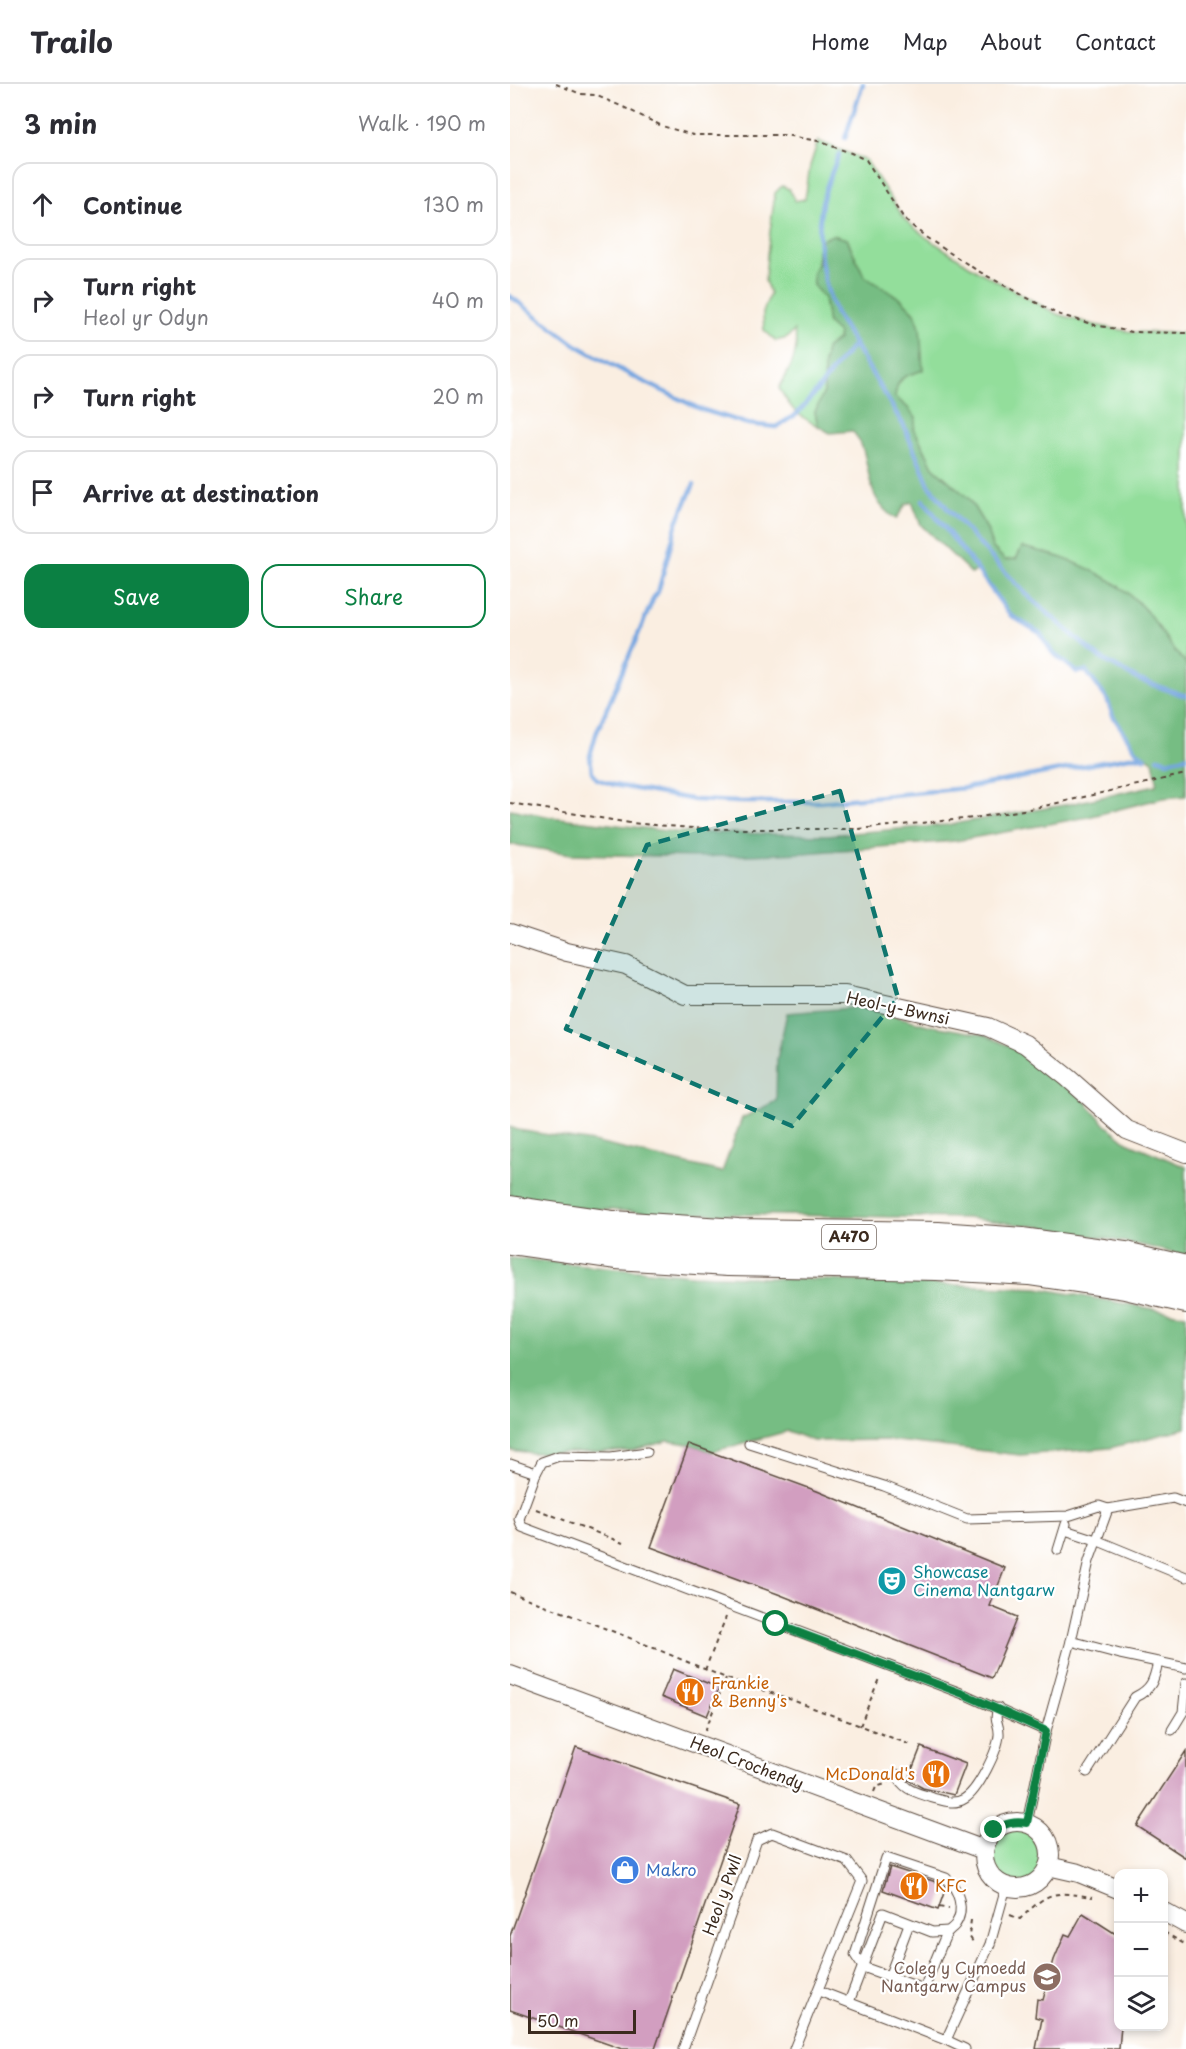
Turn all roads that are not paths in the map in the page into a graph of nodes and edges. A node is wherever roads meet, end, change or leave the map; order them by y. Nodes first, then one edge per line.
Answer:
1 (510, 933) edge
2 (1186, 1153) edge
3 (510, 1212) edge
4 (510, 1238) edge
5 (1186, 1272) edge
6 (1186, 1297) edge
7 (749, 1443) dead end
8 (647, 1452) dead end
9 (510, 1464) edge
10 (536, 1473) junction
11 (1186, 1503) edge
12 (1108, 1509) junction
13 (1068, 1516) junction
14 (1065, 1530) junction
15 (1096, 1540) junction
16 (1058, 1550) dead end
17 (1186, 1577) edge
18 (1071, 1641) junction
19 (1158, 1662) junction
20 (1186, 1668) edge
21 (510, 1675) edge
22 (1186, 1683) edge
23 (998, 1708) junction
24 (1172, 1730) dead end
25 (1046, 1731) junction
26 (1087, 1772) dead end
27 (898, 1777) road end
28 (1027, 1823) junction
29 (984, 1850) junction
30 (1048, 1866) junction
31 (1006, 1887) junction
32 (1114, 1887) edge
33 (1168, 1914) edge
34 (909, 1924) junction
35 (1186, 1924) edge
36 (948, 1931) junction
37 (863, 1966) junction
38 (889, 1977) junction
39 (819, 1991) junction
40 (849, 2002) junction
41 (946, 2040) junction
42 (683, 2049) edge
43 (794, 2049) edge
44 (965, 2049) edge

1 - 2 street, Heol-y-Bwnsi
3 - 5 highway, A470
4 - 6 highway, A470
7 - 13 lane
8 - 10 lane
9 - 10 lane
10 - 23 lane
11 - 12 lane
12 - 13 lane
12 - 15 lane
13 - 14 lane
14 - 15 lane
14 - 16 lane
15 - 17 lane
15 - 18 lane
18 - 19 lane
18 - 25 lane
19 - 20 lane
19 - 26 lane
21 - 29 street, Heol Crochendy
22 - 24 lane
23 - 25 lane
23 - 27 lane
25 - 28 lane
28 - 29 street
28 - 30 street
29 - 31 street
30 - 31 street
30 - 32 street
31 - 41 lane
33 - 35 street
34 - 36 lane
34 - 37 lane
34 - 38 lane
36 - 37 lane
36 - 38 lane
37 - 38 lane
37 - 40 lane
39 - 40 lane
39 - 42 lane, Heol y Pwll
39 - 43 lane, Heol y Pwll
40 - 41 lane
41 - 44 lane

